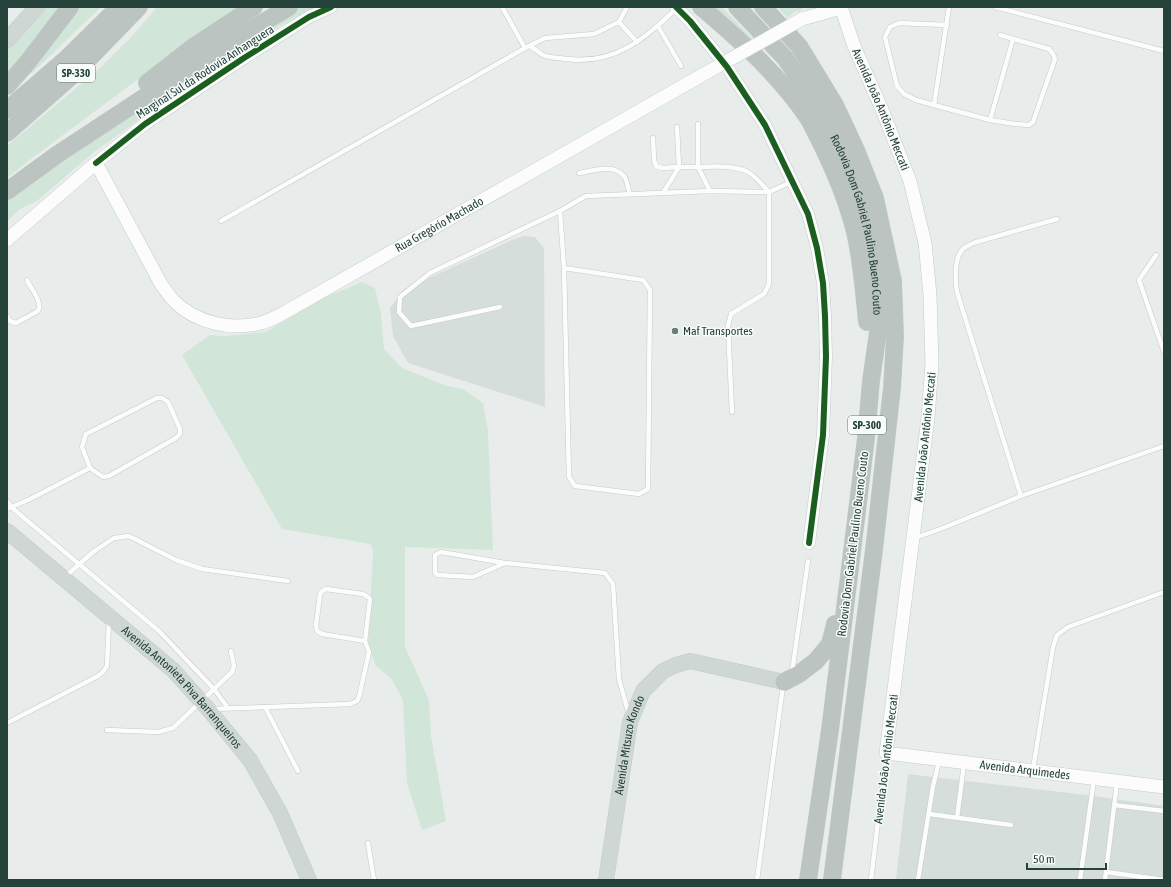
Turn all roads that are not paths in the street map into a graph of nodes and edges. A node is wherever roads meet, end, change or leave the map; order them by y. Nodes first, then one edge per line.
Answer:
1 (37, 7) edge
2 (70, 7) edge
3 (119, 7) edge
4 (139, 7) edge
5 (254, 7) edge
6 (289, 7) edge
7 (331, 7) edge
8 (502, 7) edge
9 (627, 7) edge
10 (701, 7) edge
11 (737, 7) edge
12 (764, 7) edge
13 (949, 7) edge
14 (995, 7) edge
15 (676, 8) edge
16 (841, 8) edge
17 (619, 22) junction
18 (947, 25) junction
19 (658, 26) junction
20 (1000, 35) dead end
21 (1013, 39) junction
22 (7, 40) edge
23 (637, 42) junction
24 (530, 46) junction
25 (525, 48) junction
26 (1164, 51) edge
27 (681, 66) dead end
28 (7, 86) edge
29 (934, 105) junction
30 (7, 110) edge
31 (990, 120) junction
32 (698, 124) dead end
33 (678, 127) dead end
34 (7, 133) edge
35 (653, 138) dead end
36 (58, 154) junction
37 (96, 163) junction
38 (678, 167) junction
39 (698, 167) junction
40 (579, 173) dead end
41 (792, 181) junction
42 (7, 191) edge
43 (710, 191) junction
44 (663, 192) junction
45 (769, 192) junction
46 (630, 194) junction
47 (560, 211) junction
48 (1057, 219) dead end
49 (221, 220) dead end
50 (7, 240) edge
51 (1156, 255) dead end
52 (564, 268) junction
53 (27, 280) dead end
54 (500, 308) dead end
55 (7, 316) edge
56 (1164, 352) edge
57 (871, 381) junction
58 (732, 412) dead end
59 (1164, 446) edge
60 (90, 468) junction
61 (1021, 496) junction
62 (7, 501) edge
63 (9, 508) edge
64 (7, 532) edge
65 (914, 539) junction
66 (854, 540) junction
67 (810, 543) dead end
68 (808, 561) dead end
69 (505, 563) junction
70 (80, 564) junction
71 (63, 579) junction
72 (288, 581) dead end
73 (1164, 592) edge
74 (109, 616) junction
75 (365, 641) junction
76 (231, 651) dead end
77 (787, 680) junction
78 (214, 689) junction
79 (205, 705) junction
80 (265, 707) junction
81 (228, 708) junction
82 (630, 722) junction
83 (7, 723) edge
84 (107, 730) dead end
85 (886, 753) junction
86 (940, 760) junction
87 (964, 763) junction
88 (298, 771) dead end
89 (1033, 771) junction
90 (1094, 778) junction
91 (1117, 781) junction
92 (1164, 787) edge
93 (1114, 805) junction
94 (1164, 811) edge
95 (929, 814) junction
96 (957, 818) junction
97 (1011, 825) dead end
98 (368, 843) dead end
99 (1106, 872) junction
100 (309, 880) edge
101 (374, 880) edge
102 (606, 880) edge
103 (757, 880) edge
104 (808, 880) edge
105 (832, 880) edge
106 (871, 880) edge
107 (918, 880) edge
108 (1080, 880) edge
109 (1105, 880) edge
110 (1164, 880) edge

1 - 22 main road
2 - 28 highway
3 - 30 highway, SP-330
4 - 34 highway, SP-330
5 - 36 highway
6 - 36 highway
7 - 37 street, Marginal Sul da Rodovia Anhanguera
8 - 25 lane
9 - 17 lane
10 - 57 highway
11 - 57 highway, Rodovia Dom Gabriel Paulino Bueno Couto / SP-300
12 - 105 highway, Rodovia Dom Gabriel Paulino Bueno Couto / SP-300
13 - 18 lane
14 - 26 lane
15 - 19 lane
15 - 41 street
16 - 37 main road, Rua Gregório Machado, bridge
16 - 65 main road, Avenida João Antônio Meccati
17 - 23 lane
17 - 24 lane
18 - 29 lane
18 - 29 lane
19 - 23 lane
19 - 27 lane
20 - 21 lane
21 - 31 lane
21 - 31 lane
23 - 24 lane
24 - 25 lane
25 - 49 lane
29 - 31 lane
32 - 39 lane
33 - 38 lane
35 - 38 lane
36 - 42 highway
37 - 50 main road, Marginal Sul da Rodovia Anhanguera
38 - 39 lane
38 - 44 lane
39 - 43 lane
39 - 45 lane
40 - 46 lane
41 - 45 lane
41 - 67 street
43 - 44 lane
43 - 45 lane
44 - 46 lane
45 - 58 lane
46 - 47 lane
47 - 52 lane
47 - 54 lane
48 - 61 lane
51 - 56 lane
52 - 52 lane
53 - 55 lane
57 - 66 highway, Rodovia Dom Gabriel Paulino Bueno Couto / SP-300
59 - 61 lane
60 - 60 lane
60 - 63 lane
61 - 65 lane
62 - 63 lane
63 - 70 lane
64 - 71 main road, Avenida Antonieta Piva Barranqueiros
65 - 85 main road, Avenida João Antônio Meccati
66 - 77 highway
66 - 104 highway, Rodovia Dom Gabriel Paulino Bueno Couto / SP-300
68 - 77 lane
69 - 69 lane
69 - 82 lane
70 - 71 lane
70 - 72 lane
70 - 78 lane
71 - 74 main road, Avenida Antonieta Piva Barranqueiros
73 - 89 lane
74 - 79 main road, Avenida Antonieta Piva Barranqueiros
74 - 83 lane
75 - 75 lane
75 - 80 lane
76 - 78 lane
77 - 82 main road, Avenida Mitsuzo Kondo
77 - 103 lane
78 - 79 lane
78 - 81 lane
79 - 81 lane
79 - 84 lane
79 - 100 main road, Avenida Antonieta Piva Barranqueiros
80 - 81 lane
80 - 88 lane
82 - 102 main road, Avenida Mitsuzo Kondo
85 - 86 main road, Avenida Arquimedes
85 - 106 lane, Avenida João Antônio Meccati
86 - 87 main road, Avenida Arquimedes
86 - 95 lane
87 - 89 main road, Avenida Arquimedes
87 - 96 lane
89 - 90 main road, Avenida Arquimedes
90 - 91 main road, Avenida Arquimedes
90 - 108 lane
91 - 92 main road, Avenida Arquimedes
91 - 93 lane
93 - 94 lane
93 - 99 lane
95 - 96 lane
95 - 107 lane
96 - 97 lane
98 - 101 lane
99 - 109 lane
99 - 110 lane

